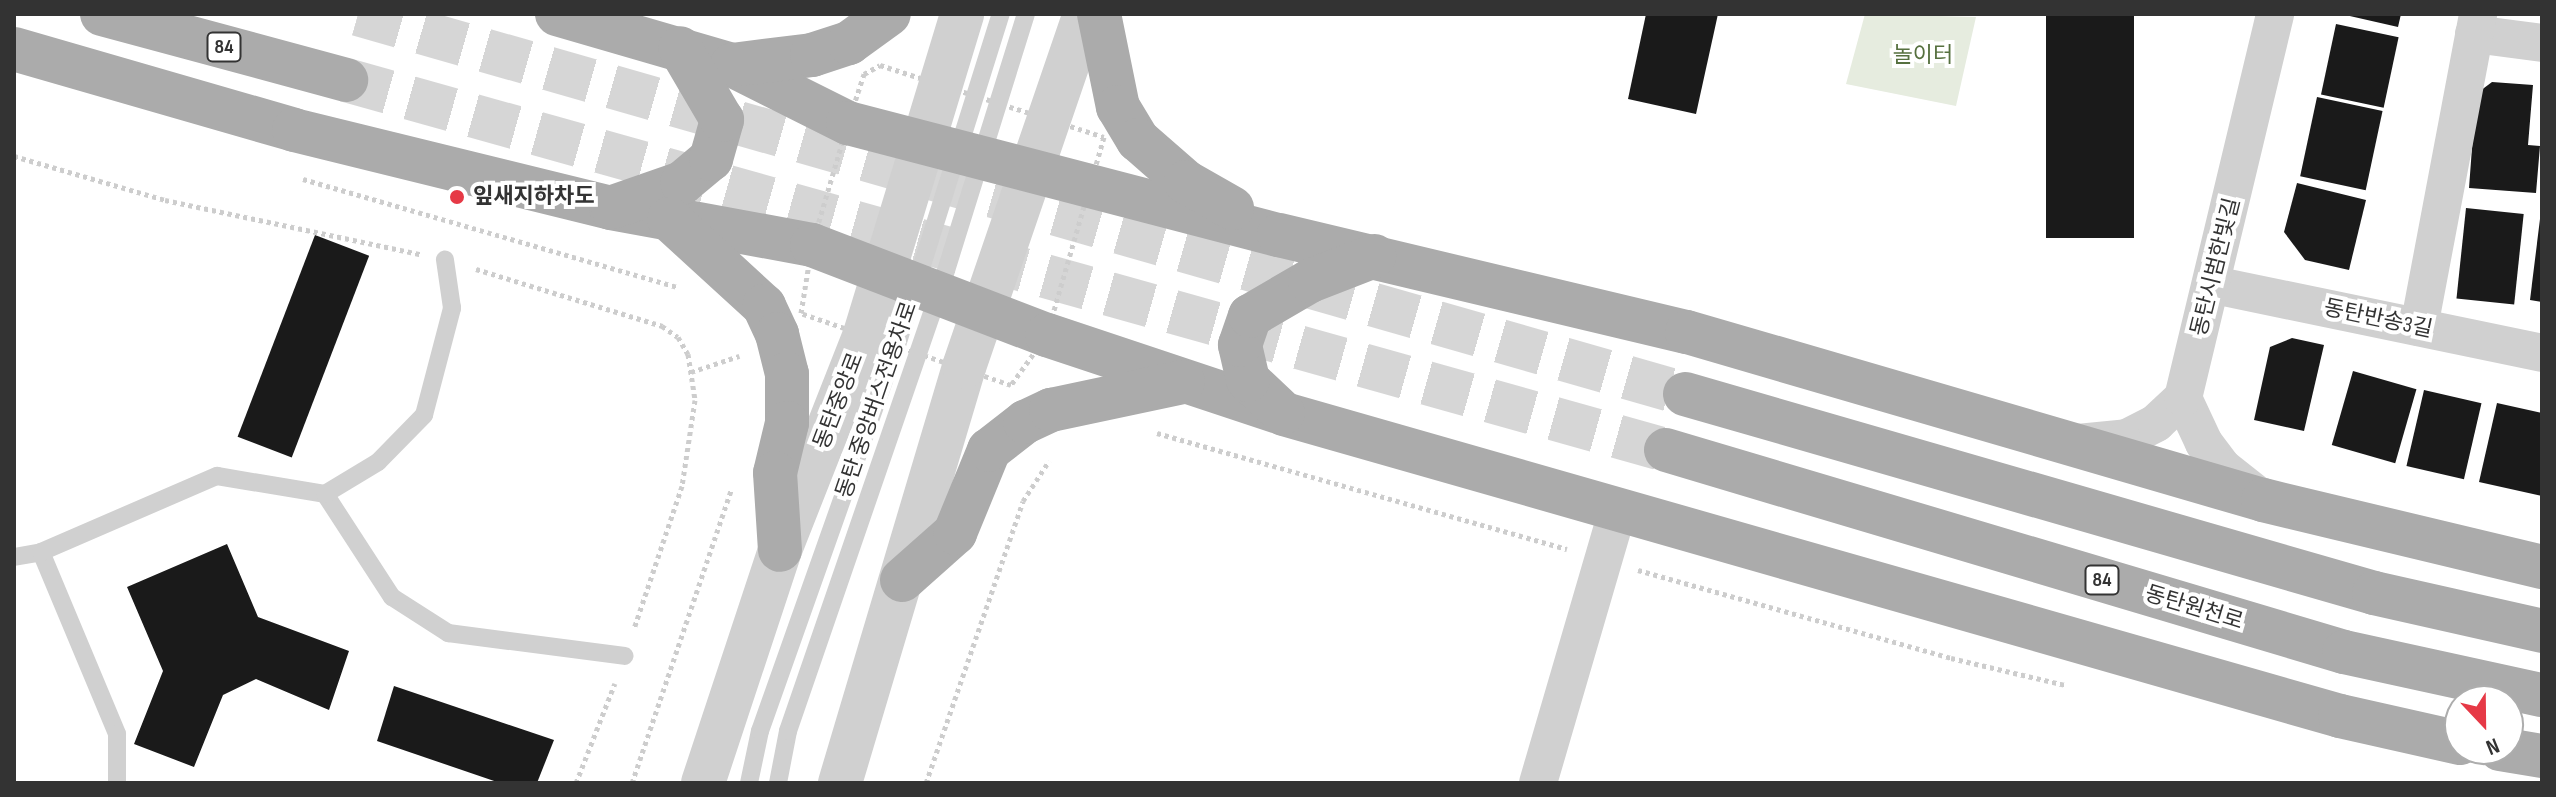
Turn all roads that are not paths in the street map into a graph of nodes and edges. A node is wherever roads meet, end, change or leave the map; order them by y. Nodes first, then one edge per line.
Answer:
1 (102, 14) edge
2 (557, 14) edge
3 (889, 14) edge
4 (962, 14) edge
5 (1001, 14) edge
6 (1026, 14) edge
7 (1085, 14) edge
8 (1099, 14) edge
9 (2275, 14) edge
10 (2476, 24) edge
11 (2542, 43) edge
12 (680, 48) junction
13 (14, 49) edge
14 (732, 65) junction
15 (346, 80) tunnel mouth
16 (954, 151) junction
17 (1031, 171) junction
18 (611, 208) junction
19 (669, 219) junction
20 (1279, 235) junction
21 (1374, 256) junction
22 (445, 260) road end
23 (914, 284) junction
24 (2214, 285) junction
25 (983, 310) junction
26 (2419, 327) junction
27 (2542, 353) edge
28 (1184, 381) junction
29 (1685, 394) tunnel mouth
30 (2183, 398) junction
31 (1284, 414) junction
32 (2071, 443) junction
33 (1666, 450) tunnel mouth
34 (325, 494) junction
35 (2263, 500) junction
36 (1618, 509) junction
37 (780, 550) junction
38 (41, 552) junction
39 (14, 557) edge
40 (2542, 567) edge
41 (902, 580) junction
42 (2542, 631) edge
43 (625, 656) road end
44 (2542, 695) edge
45 (2444, 739) edge
46 (117, 783) edge
47 (703, 783) edge
48 (749, 783) edge
49 (778, 783) edge
50 (840, 783) edge
51 (1538, 783) edge

1 - 15 main road, 84
2 - 12 main road
3 - 14 main road
4 - 16 street, 동탄중앙로
5 - 16 lane, 동탄 중앙버스전용차로
6 - 16 lane, 동탄 중앙버스전용차로
7 - 17 street
8 - 20 main road
9 - 24 street, 동탄시범한빛길
10 - 11 street
10 - 26 street
12 - 14 main road
12 - 18 main road
13 - 18 main road
14 - 16 main road
16 - 17 main road
16 - 23 street, 동탄중앙로
16 - 23 lane, 동탄 중앙버스전용차로
17 - 20 main road
17 - 25 street
18 - 19 main road
19 - 23 main road
19 - 37 main road
20 - 21 main road
21 - 31 main road
21 - 32 main road
22 - 34 lane
23 - 25 main road
23 - 37 street, 동탄중앙로
23 - 48 lane, 동탄 중앙버스전용차로
23 - 49 lane, 동탄 중앙버스전용차로
24 - 26 street, 동탄반송3길
24 - 30 street, 동탄시범한빛길
25 - 28 main road
25 - 41 street
26 - 27 street, 동탄반송3길
28 - 31 main road
28 - 41 main road
29 - 42 main road
30 - 32 street
30 - 35 street
31 - 36 main road
32 - 35 main road
33 - 44 main road, 동탄원천로 / 84
34 - 38 lane
34 - 43 lane
35 - 40 main road
36 - 45 main road
36 - 51 street
37 - 47 street, 동탄중앙로
38 - 39 lane
38 - 46 lane
41 - 50 street

